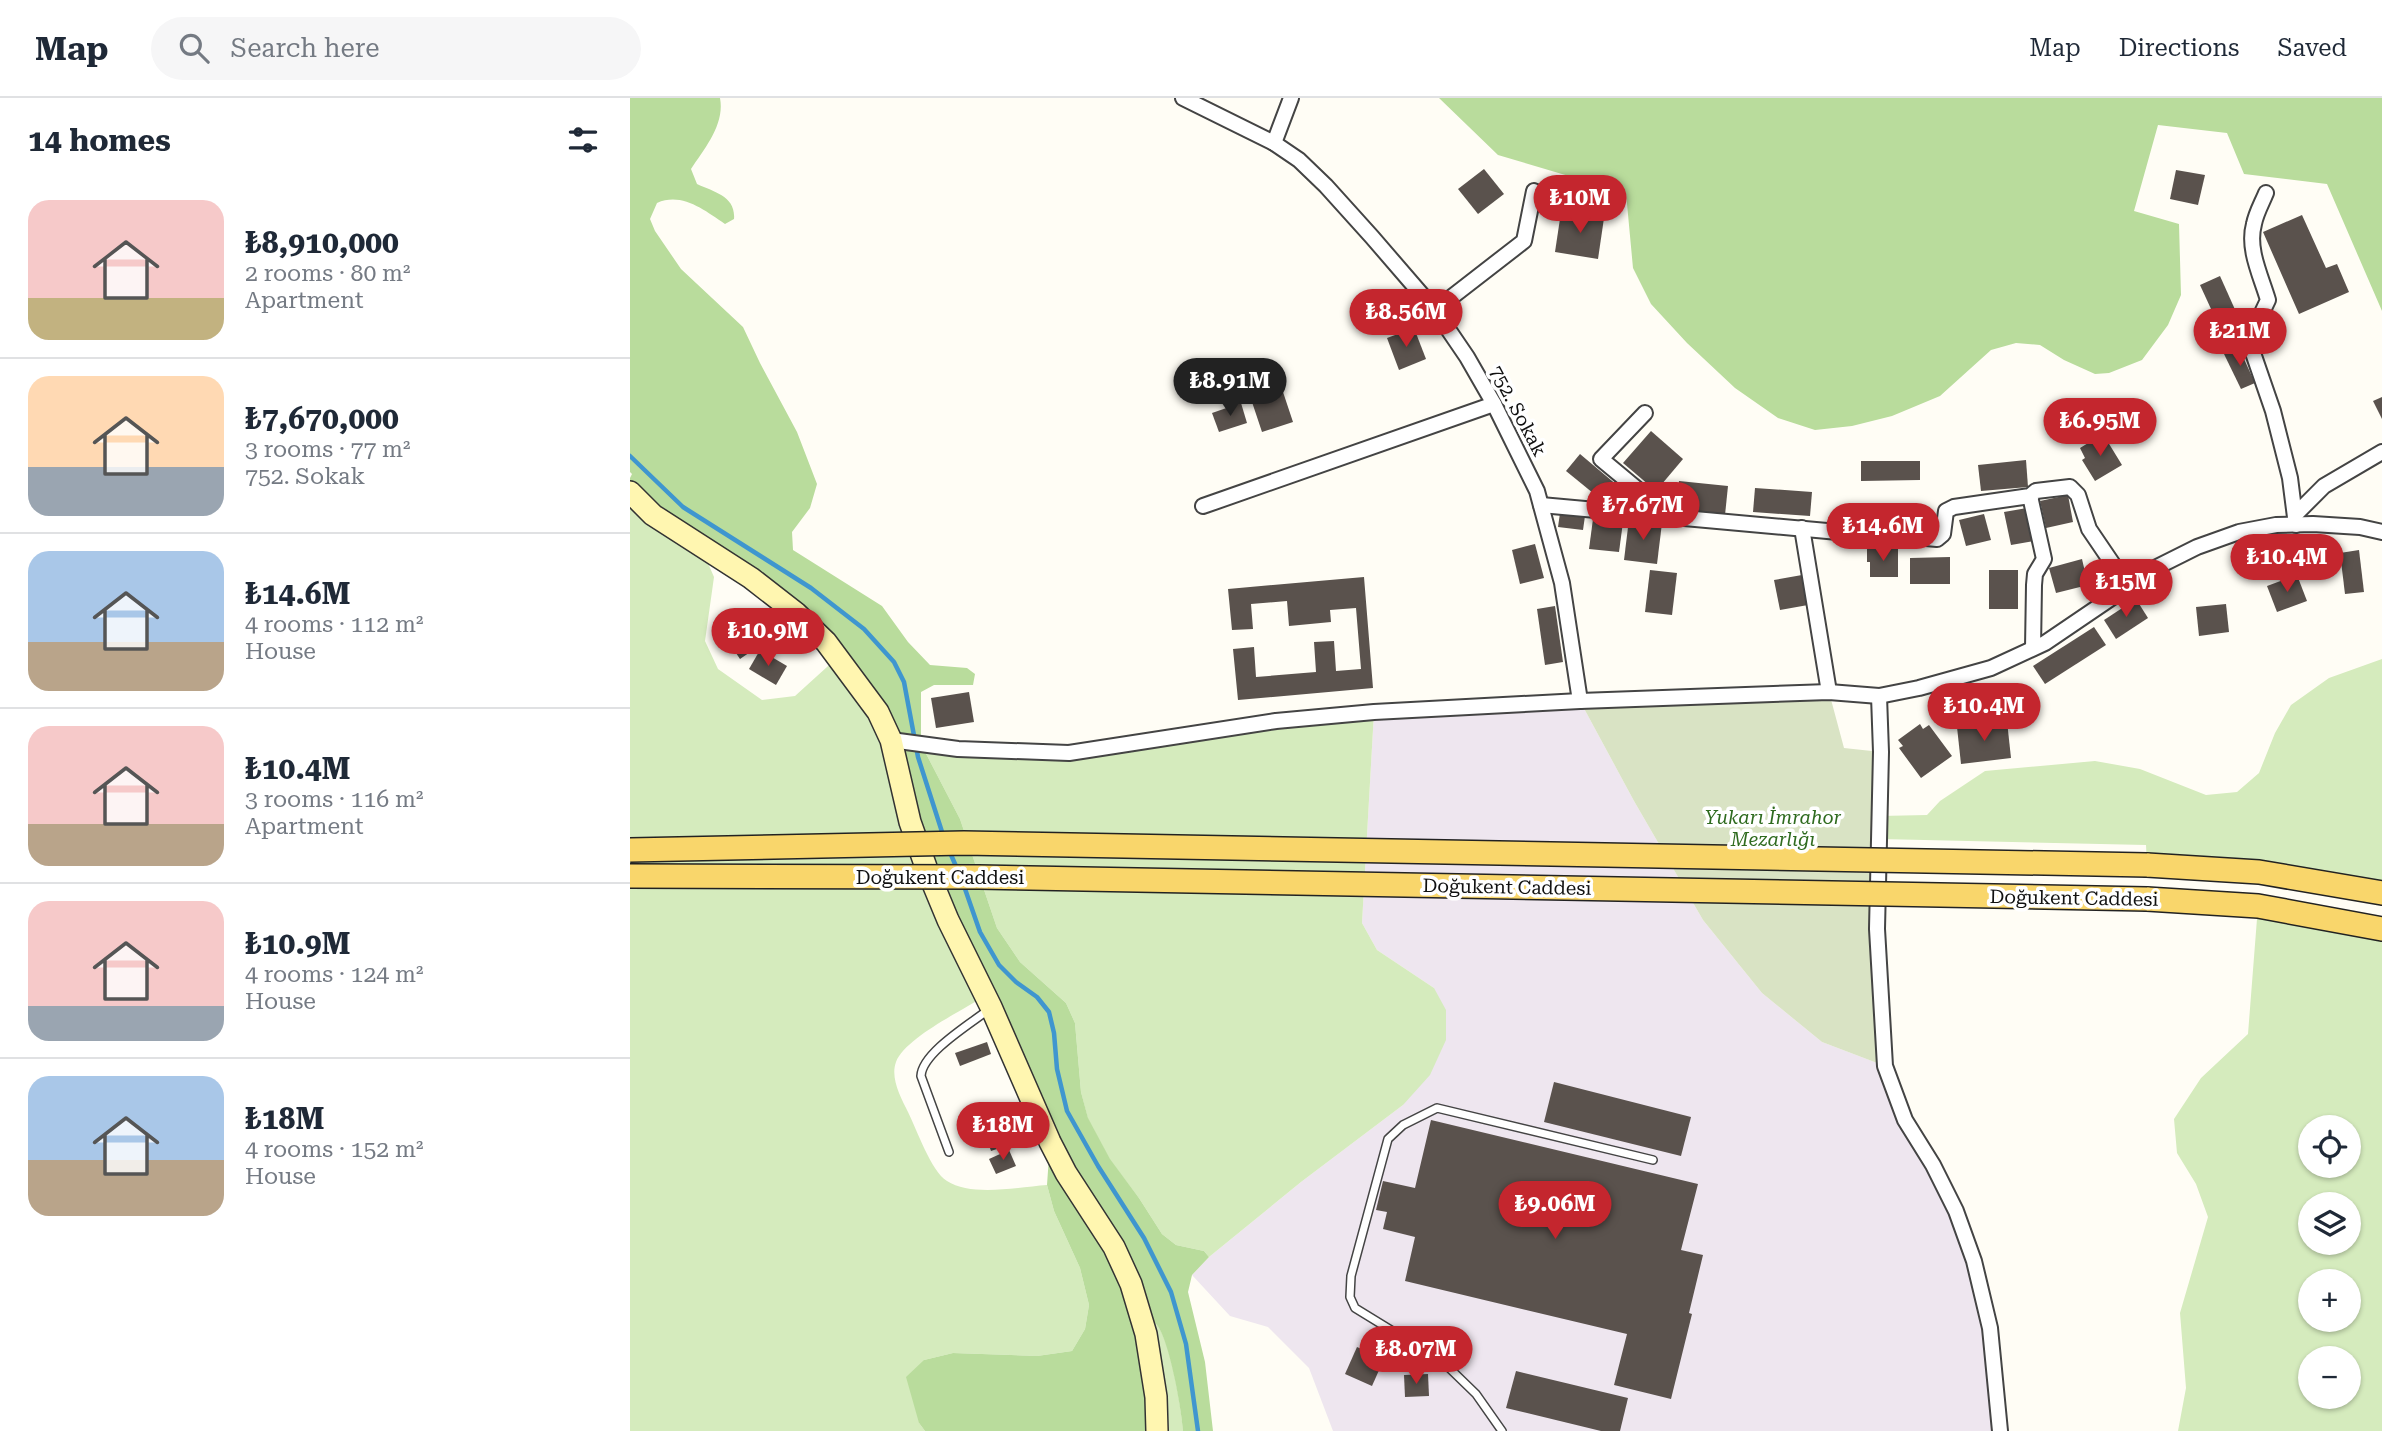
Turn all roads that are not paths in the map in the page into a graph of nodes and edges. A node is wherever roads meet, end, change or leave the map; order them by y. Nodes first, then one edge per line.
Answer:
1 (1183, 98) edge
2 (1291, 98) edge
3 (1274, 143) junction
4 (1534, 191) dead end
5 (2266, 193) dead end
6 (1435, 310) junction
7 (1494, 404) junction
8 (1645, 413) dead end
9 (2382, 452) edge
10 (630, 492) edge
11 (2030, 496) junction
12 (1541, 505) junction
13 (1203, 506) dead end
14 (1672, 518) junction
15 (2295, 520) junction
16 (1802, 528) junction
17 (2382, 532) edge
18 (2127, 585) junction
19 (2033, 649) junction
20 (1829, 692) junction
21 (1879, 696) junction
22 (1580, 701) junction
23 (891, 740) junction
24 (630, 849) edge
25 (630, 876) edge
26 (2382, 893) edge
27 (2382, 929) edge
28 (991, 1007) junction
29 (949, 1152) dead end
30 (1653, 1160) dead end
31 (1157, 1431) edge
32 (1502, 1431) edge
33 (2000, 1431) edge

1 - 3 street, 752. Sokak
2 - 3 street
3 - 6 street, 752. Sokak
4 - 6 street
5 - 15 street
6 - 7 street, 752. Sokak
7 - 12 street, 752. Sokak
7 - 13 street
8 - 14 street
9 - 15 street
10 - 23 street
11 - 16 street
11 - 18 street
11 - 19 street
12 - 14 street
12 - 22 street, 752. Sokak
14 - 16 street
15 - 17 street
15 - 18 street
16 - 20 street
18 - 19 street
19 - 21 street
20 - 21 street
20 - 22 street
21 - 33 street
22 - 23 street
23 - 28 street
24 - 26 main road, Doğukent Caddesi, bridge
25 - 27 main road, Doğukent Caddesi, bridge
28 - 29 lane
28 - 31 street
30 - 32 lane

